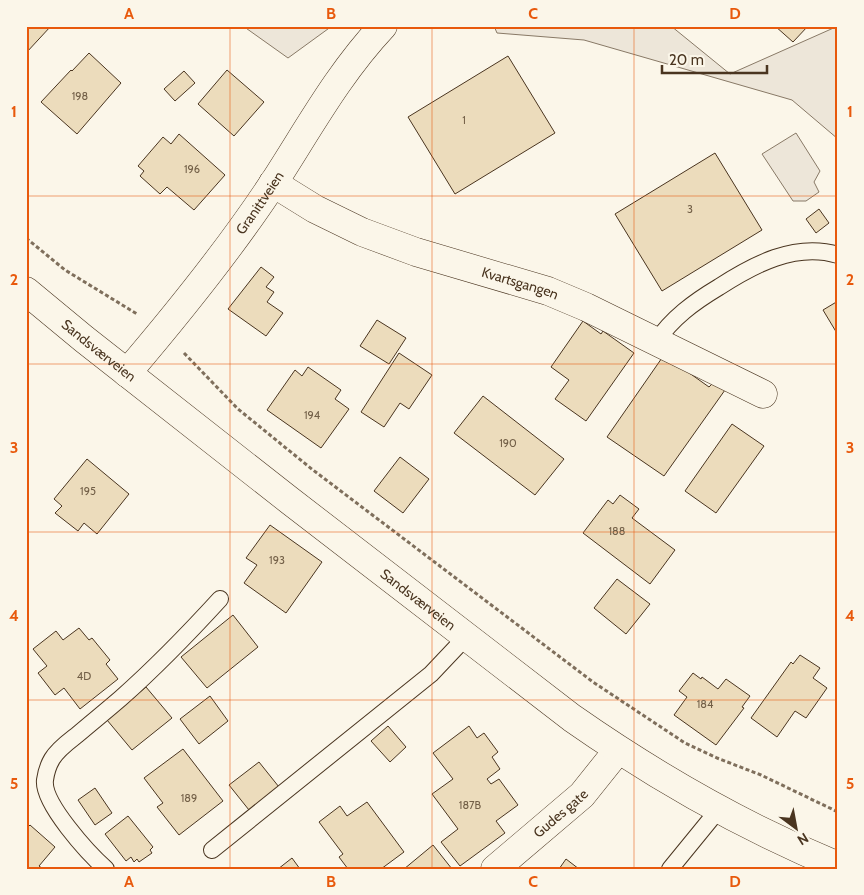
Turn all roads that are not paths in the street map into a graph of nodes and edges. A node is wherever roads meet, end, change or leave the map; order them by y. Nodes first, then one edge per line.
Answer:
1 (383, 26) edge
2 (273, 183) junction
3 (838, 255) edge
4 (26, 291) edge
5 (656, 342) junction
6 (128, 373) junction
7 (763, 394) dead end
8 (220, 599) dead end
9 (466, 637) junction
10 (618, 750) junction
11 (719, 809) junction
12 (212, 850) dead end
13 (838, 866) edge
14 (106, 869) edge
15 (495, 869) edge
16 (670, 869) edge

1 - 2 street, Granittveien
2 - 5 street, Kvartsgangen
2 - 6 street, Granittveien
3 - 5 lane
4 - 6 street, Sandsværveien
5 - 7 street, Kvartsgangen
6 - 9 street, Sandsværveien
8 - 14 lane
9 - 10 street, Sandsværveien
9 - 12 lane
10 - 11 street, Sandsværveien
10 - 15 street, Gudes gate
11 - 13 street, Sandsværveien
11 - 16 lane

